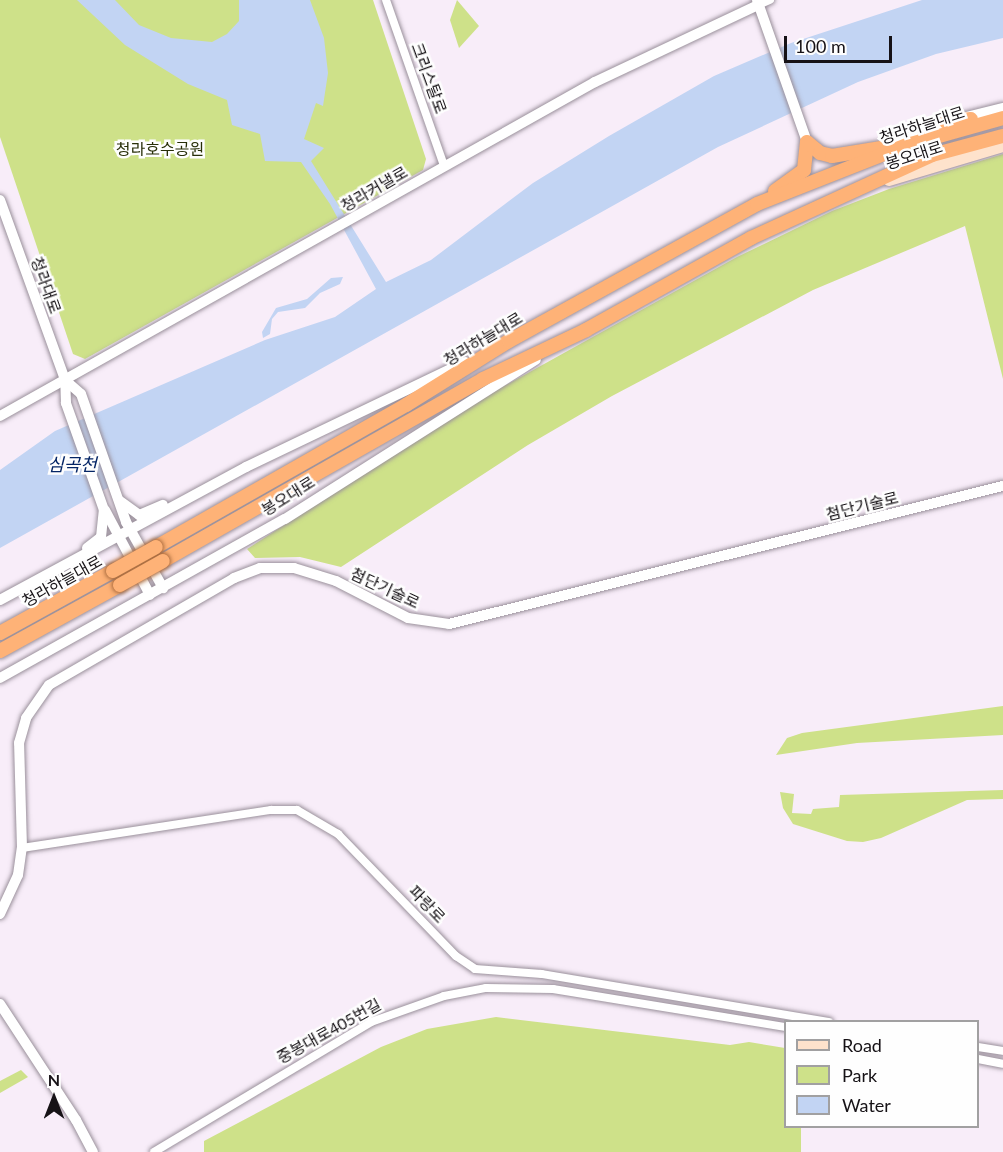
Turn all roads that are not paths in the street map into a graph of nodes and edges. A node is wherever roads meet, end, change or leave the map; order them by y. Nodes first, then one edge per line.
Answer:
1 (386, 0) edge
2 (770, 0) edge
3 (758, 2) edge
4 (1003, 108) edge
5 (1003, 116) edge
6 (946, 122) junction
7 (1003, 136) edge
8 (807, 142) junction
9 (1003, 146) edge
10 (886, 147) junction
11 (444, 166) junction
12 (841, 171) junction
13 (837, 197) junction
14 (0, 200) edge
15 (757, 204) junction
16 (586, 330) junction
17 (509, 341) junction
18 (65, 380) junction
19 (0, 416) edge
20 (1003, 486) edge
21 (189, 498) junction
22 (120, 500) junction
23 (104, 510) junction
24 (130, 531) junction
25 (120, 537) junction
26 (80, 556) junction
27 (163, 588) junction
28 (150, 595) junction
29 (0, 600) edge
30 (0, 633) edge
31 (0, 651) edge
32 (0, 678) edge
33 (22, 848) junction
34 (0, 914) edge
35 (0, 1004) edge
36 (817, 1020) edge
37 (784, 1027) edge
38 (979, 1047) edge
39 (1003, 1051) edge
40 (979, 1059) edge
41 (1003, 1064) edge
42 (93, 1152) edge
43 (154, 1152) edge

1 - 11 street, 크리스탈로
2 - 3 street, 청라커낼로
3 - 8 street
3 - 11 street, 청라커낼로
4 - 6 street, 봉오대로
5 - 6 highway
5 - 12 highway, 청라하늘대로
6 - 10 street, 봉오대로
7 - 13 highway, 청라하늘대로
8 - 10 highway
8 - 15 highway
9 - 13 main road, 봉오대로
10 - 12 street, 봉오대로
11 - 18 street, 청라커낼로
12 - 15 highway, 청라하늘대로
13 - 16 highway, 청라하늘대로
14 - 18 street, 청라대로
15 - 17 highway, 청라하늘대로
16 - 27 street, 봉오대로
16 - 31 highway, 청라하늘대로, bridge
17 - 21 street
17 - 30 highway, 청라하늘대로, bridge
18 - 19 street, 청라커낼로
18 - 22 street
18 - 23 street
20 - 33 street, 첨단기술로
21 - 22 street
21 - 24 street
22 - 24 street
23 - 25 street
23 - 26 street
24 - 25 street
24 - 27 street
25 - 26 street
25 - 28 street
26 - 29 street
27 - 28 street, 봉오대로
28 - 32 street, 봉오대로
33 - 34 street, 첨단기술로
33 - 36 street, 파랑로
35 - 42 street
37 - 43 street, 중봉대로405번길
38 - 39 street
40 - 41 street

